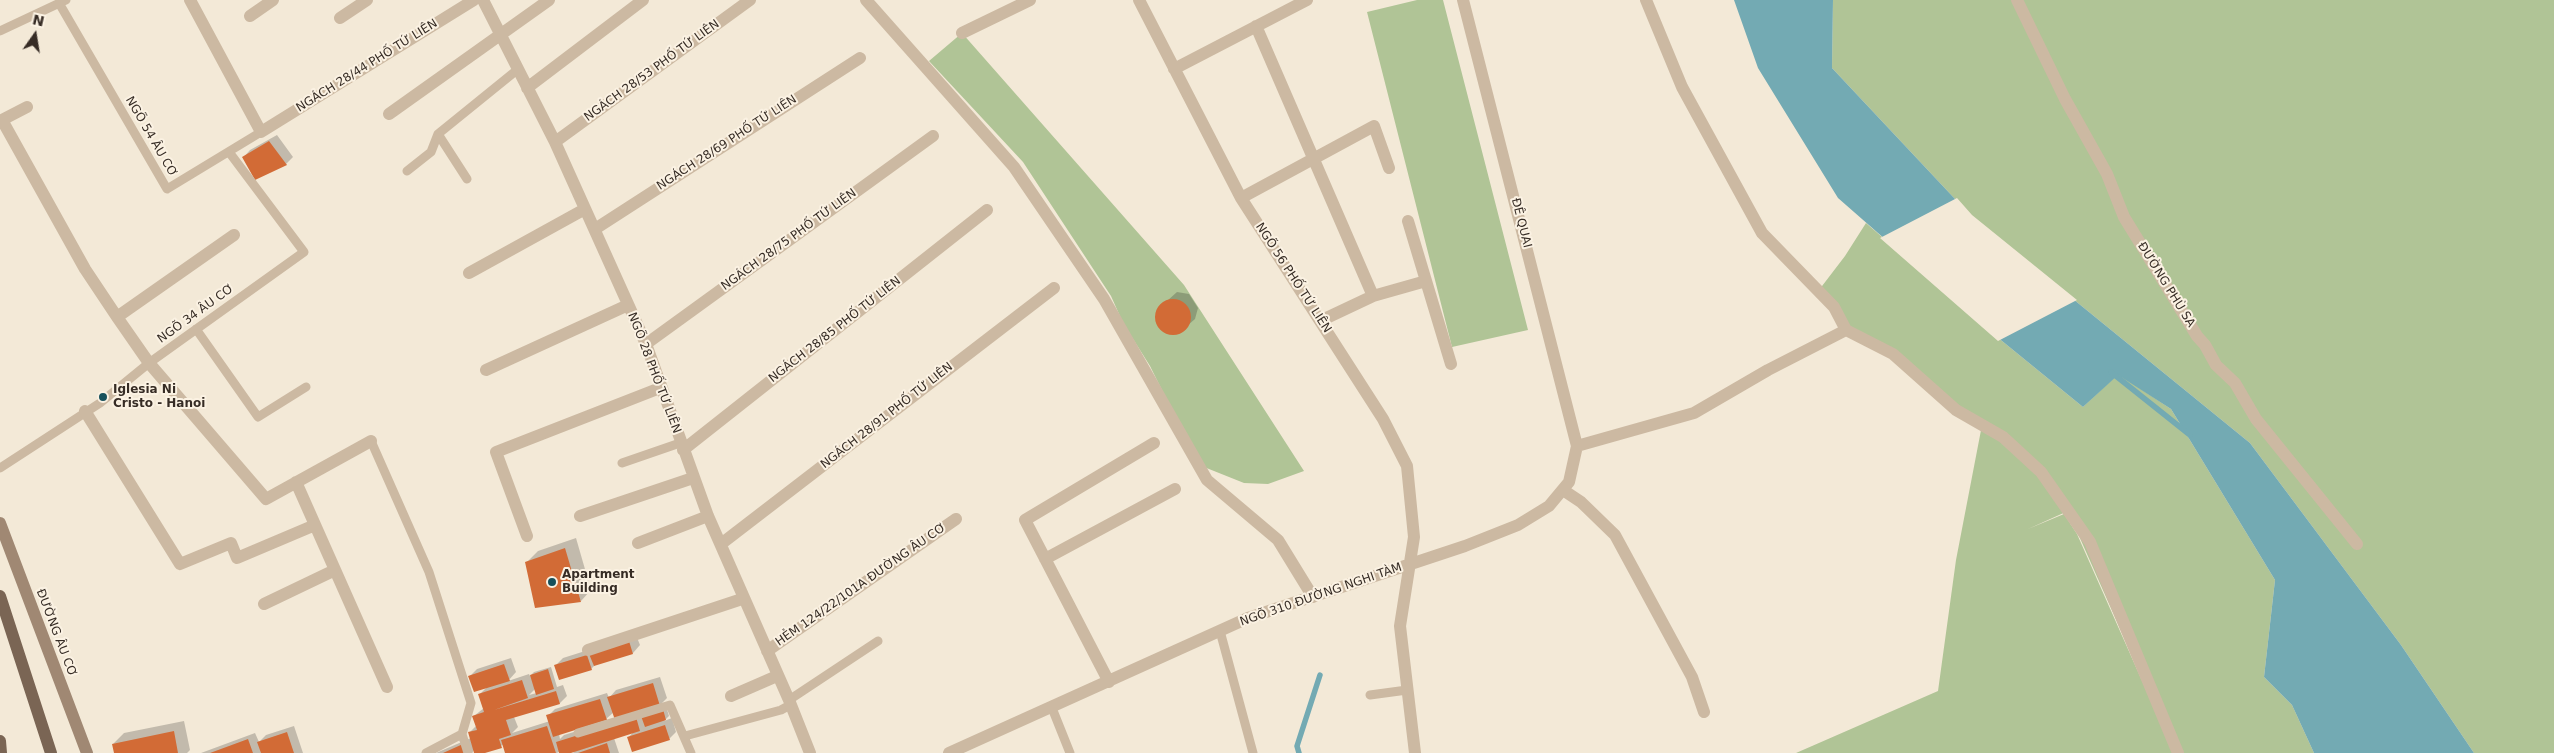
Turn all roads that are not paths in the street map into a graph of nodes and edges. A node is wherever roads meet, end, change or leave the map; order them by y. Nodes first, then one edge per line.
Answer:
1 (190, 0) edge
2 (274, 0) edge
3 (367, 0) edge
4 (474, 0) edge
5 (483, 0) edge
6 (549, 0) edge
7 (643, 0) edge
8 (750, 0) edge
9 (866, 0) edge
10 (1030, 0) edge
11 (1307, 0) edge
12 (1463, 0) edge
13 (1646, 0) edge
14 (2017, 0) edge
15 (1143, 1) edge
16 (62, 2) edge
17 (250, 16) dead end
18 (340, 18) dead end
19 (1256, 26) junction
20 (0, 31) edge
21 (962, 33) dead end
22 (500, 37) junction
23 (860, 58) dead end
24 (517, 70) junction
25 (1174, 70) junction
26 (526, 88) junction
27 (27, 108) dead end
28 (389, 114) dead end
29 (261, 132) junction
30 (438, 134) junction
31 (933, 136) dead end
32 (555, 142) junction
33 (229, 152) junction
34 (1314, 160) junction
35 (1389, 168) dead end
36 (407, 171) dead end
37 (467, 179) dead end
38 (1241, 198) junction
39 (585, 209) junction
40 (987, 210) dead end
41 (1408, 221) dead end
42 (595, 228) junction
43 (234, 235) dead end
44 (469, 273) dead end
45 (1426, 281) junction
46 (1054, 288) dead end
47 (1373, 296) junction
48 (628, 305) junction
49 (117, 317) junction
50 (1320, 321) junction
51 (196, 330) junction
52 (1846, 330) junction
53 (646, 344) junction
54 (149, 363) junction
55 (1451, 364) dead end
56 (486, 370) dead end
57 (306, 387) dead end
58 (660, 388) junction
59 (85, 411) junction
60 (371, 441) joint
61 (1154, 443) dead end
62 (682, 446) junction
63 (1577, 446) junction
64 (622, 463) dead end
65 (0, 468) edge
66 (693, 478) junction
67 (296, 482) junction
68 (1175, 489) dead end
69 (1563, 490) junction
70 (580, 516) dead end
71 (708, 516) junction
72 (956, 519) dead end
73 (0, 523) edge
74 (315, 525) junction
75 (527, 536) dead end
76 (638, 544) dead end
77 (720, 544) junction
78 (2357, 544) dead end
79 (1045, 559) junction
80 (1410, 564) junction
81 (335, 570) junction
82 (0, 596) edge
83 (1313, 597) junction
84 (742, 599) junction
85 (264, 604) dead end
86 (1220, 631) junction
87 (878, 641) dead end
88 (588, 650) dead end
89 (767, 651) junction
90 (777, 676) junction
91 (1109, 682) junction
92 (387, 688) dead end
93 (1407, 690) junction
94 (1370, 695) dead end
95 (731, 696) dead end
96 (790, 702) junction
97 (1052, 708) junction
98 (1704, 712) dead end
99 (578, 733) dead end
100 (462, 734) junction
101 (685, 736) junction
102 (0, 741) edge
103 (1, 753) edge
104 (51, 753) edge
105 (87, 753) edge
106 (426, 753) edge
107 (468, 753) edge
108 (691, 753) edge
109 (810, 753) edge
110 (949, 753) edge
111 (1070, 753) edge
112 (1253, 753) edge
113 (1415, 753) edge
114 (2178, 753) edge

1 - 29 street
2 - 17 street
3 - 18 street
4 - 29 street, NGÁCH 28/44 PHỐ TỨ LIÊN
5 - 22 street, NGÕ 28 PHỐ TỨ LIÊN
6 - 22 street
7 - 26 street
8 - 32 street, NGÁCH 28/53 PHỐ TỨ LIÊN
9 - 83 street
10 - 21 street
11 - 19 street
12 - 63 street, ĐÊ QUAI
13 - 52 street
14 - 78 street, ĐƯỜNG PHÙ SA
15 - 25 street, NGÕ 56 PHỐ TỨ LIÊN
16 - 20 lane, NGÕ 54 ÂU CƠ
16 - 33 lane, NGÕ 54 ÂU CƠ
19 - 25 street
19 - 34 street
22 - 24 street, NGÕ 28 PHỐ TỨ LIÊN
22 - 28 street
23 - 42 street, NGÁCH 28/69 PHỐ TỨ LIÊN
24 - 26 street, NGÕ 28 PHỐ TỨ LIÊN
24 - 30 lane
25 - 38 street, NGÕ 56 PHỐ TỨ LIÊN
26 - 32 street, NGÕ 28 PHỐ TỨ LIÊN
27 - 49 street
29 - 33 lane, NGÕ 54 ÂU CƠ
30 - 36 lane
30 - 37 lane
31 - 53 street, NGÁCH 28/75 PHỐ TỨ LIÊN
32 - 39 street, NGÕ 28 PHỐ TỨ LIÊN
33 - 51 lane, NGÕ 34 ÂU CƠ
34 - 35 street
34 - 38 street
34 - 47 street
38 - 50 street, NGÕ 56 PHỐ TỨ LIÊN
39 - 42 street, NGÕ 28 PHỐ TỨ LIÊN
39 - 44 street
40 - 62 street, NGÁCH 28/85 PHỐ TỨ LIÊN
41 - 45 street
42 - 48 street, NGÕ 28 PHỐ TỨ LIÊN
43 - 49 street
45 - 47 street
45 - 55 street
46 - 77 street, NGÁCH 28/91 PHỐ TỨ LIÊN
47 - 50 street
48 - 53 street, NGÕ 28 PHỐ TỨ LIÊN
48 - 56 street
49 - 54 street
50 - 80 street, NGÕ 56 PHỐ TỨ LIÊN
51 - 54 lane, NGÕ 34 ÂU CƠ
51 - 57 lane
52 - 63 street
52 - 114 street
53 - 58 street, NGÕ 28 PHỐ TỨ LIÊN
54 - 59 lane, NGÕ 34 ÂU CƠ
54 - 67 street
58 - 62 street, NGÕ 28 PHỐ TỨ LIÊN
58 - 75 street
59 - 65 lane, NGÕ 34 ÂU CƠ
59 - 74 street
60 - 67 street
60 - 100 lane
61 - 79 street
62 - 64 lane
62 - 66 street, NGÕ 28 PHỐ TỨ LIÊN
63 - 69 street, NGÕ 310 ĐƯỜNG NGHI TÀM
66 - 70 street
66 - 71 street, NGÕ 28 PHỐ TỨ LIÊN
67 - 74 street
68 - 79 street
69 - 80 street, NGÕ 310 ĐƯỜNG NGHI TÀM
69 - 98 street
71 - 76 street
71 - 77 street, NGÕ 28 PHỐ TỨ LIÊN
72 - 89 street, HẺM 124/22/101A ĐƯỜNG ÂU CƠ
73 - 105 street, ĐƯỜNG ÂU CƠ
74 - 81 street
77 - 84 street, NGÕ 28 PHỐ TỨ LIÊN
79 - 91 street
80 - 83 street, NGÕ 310 ĐƯỜNG NGHI TÀM
80 - 93 street, NGÕ 56 PHỐ TỨ LIÊN
81 - 85 street
81 - 92 street
82 - 104 main road
83 - 86 street, NGÕ 310 ĐƯỜNG NGHI TÀM
84 - 88 street
84 - 89 street, NGÕ 28 PHỐ TỨ LIÊN
86 - 91 street, NGÕ 310 ĐƯỜNG NGHI TÀM
86 - 112 lane
87 - 96 lane
89 - 90 street, NGÕ 28 PHỐ TỨ LIÊN
90 - 95 street
90 - 96 street, NGÕ 28 PHỐ TỨ LIÊN
91 - 97 street, NGÕ 310 ĐƯỜNG NGHI TÀM
93 - 94 lane
93 - 113 street, NGÕ 56 PHỐ TỨ LIÊN
96 - 101 lane
96 - 109 street, NGÕ 28 PHỐ TỨ LIÊN
97 - 110 street, NGÕ 310 ĐƯỜNG NGHI TÀM
97 - 111 lane
99 - 101 lane
100 - 106 lane
100 - 107 lane
101 - 108 lane
102 - 103 main road

